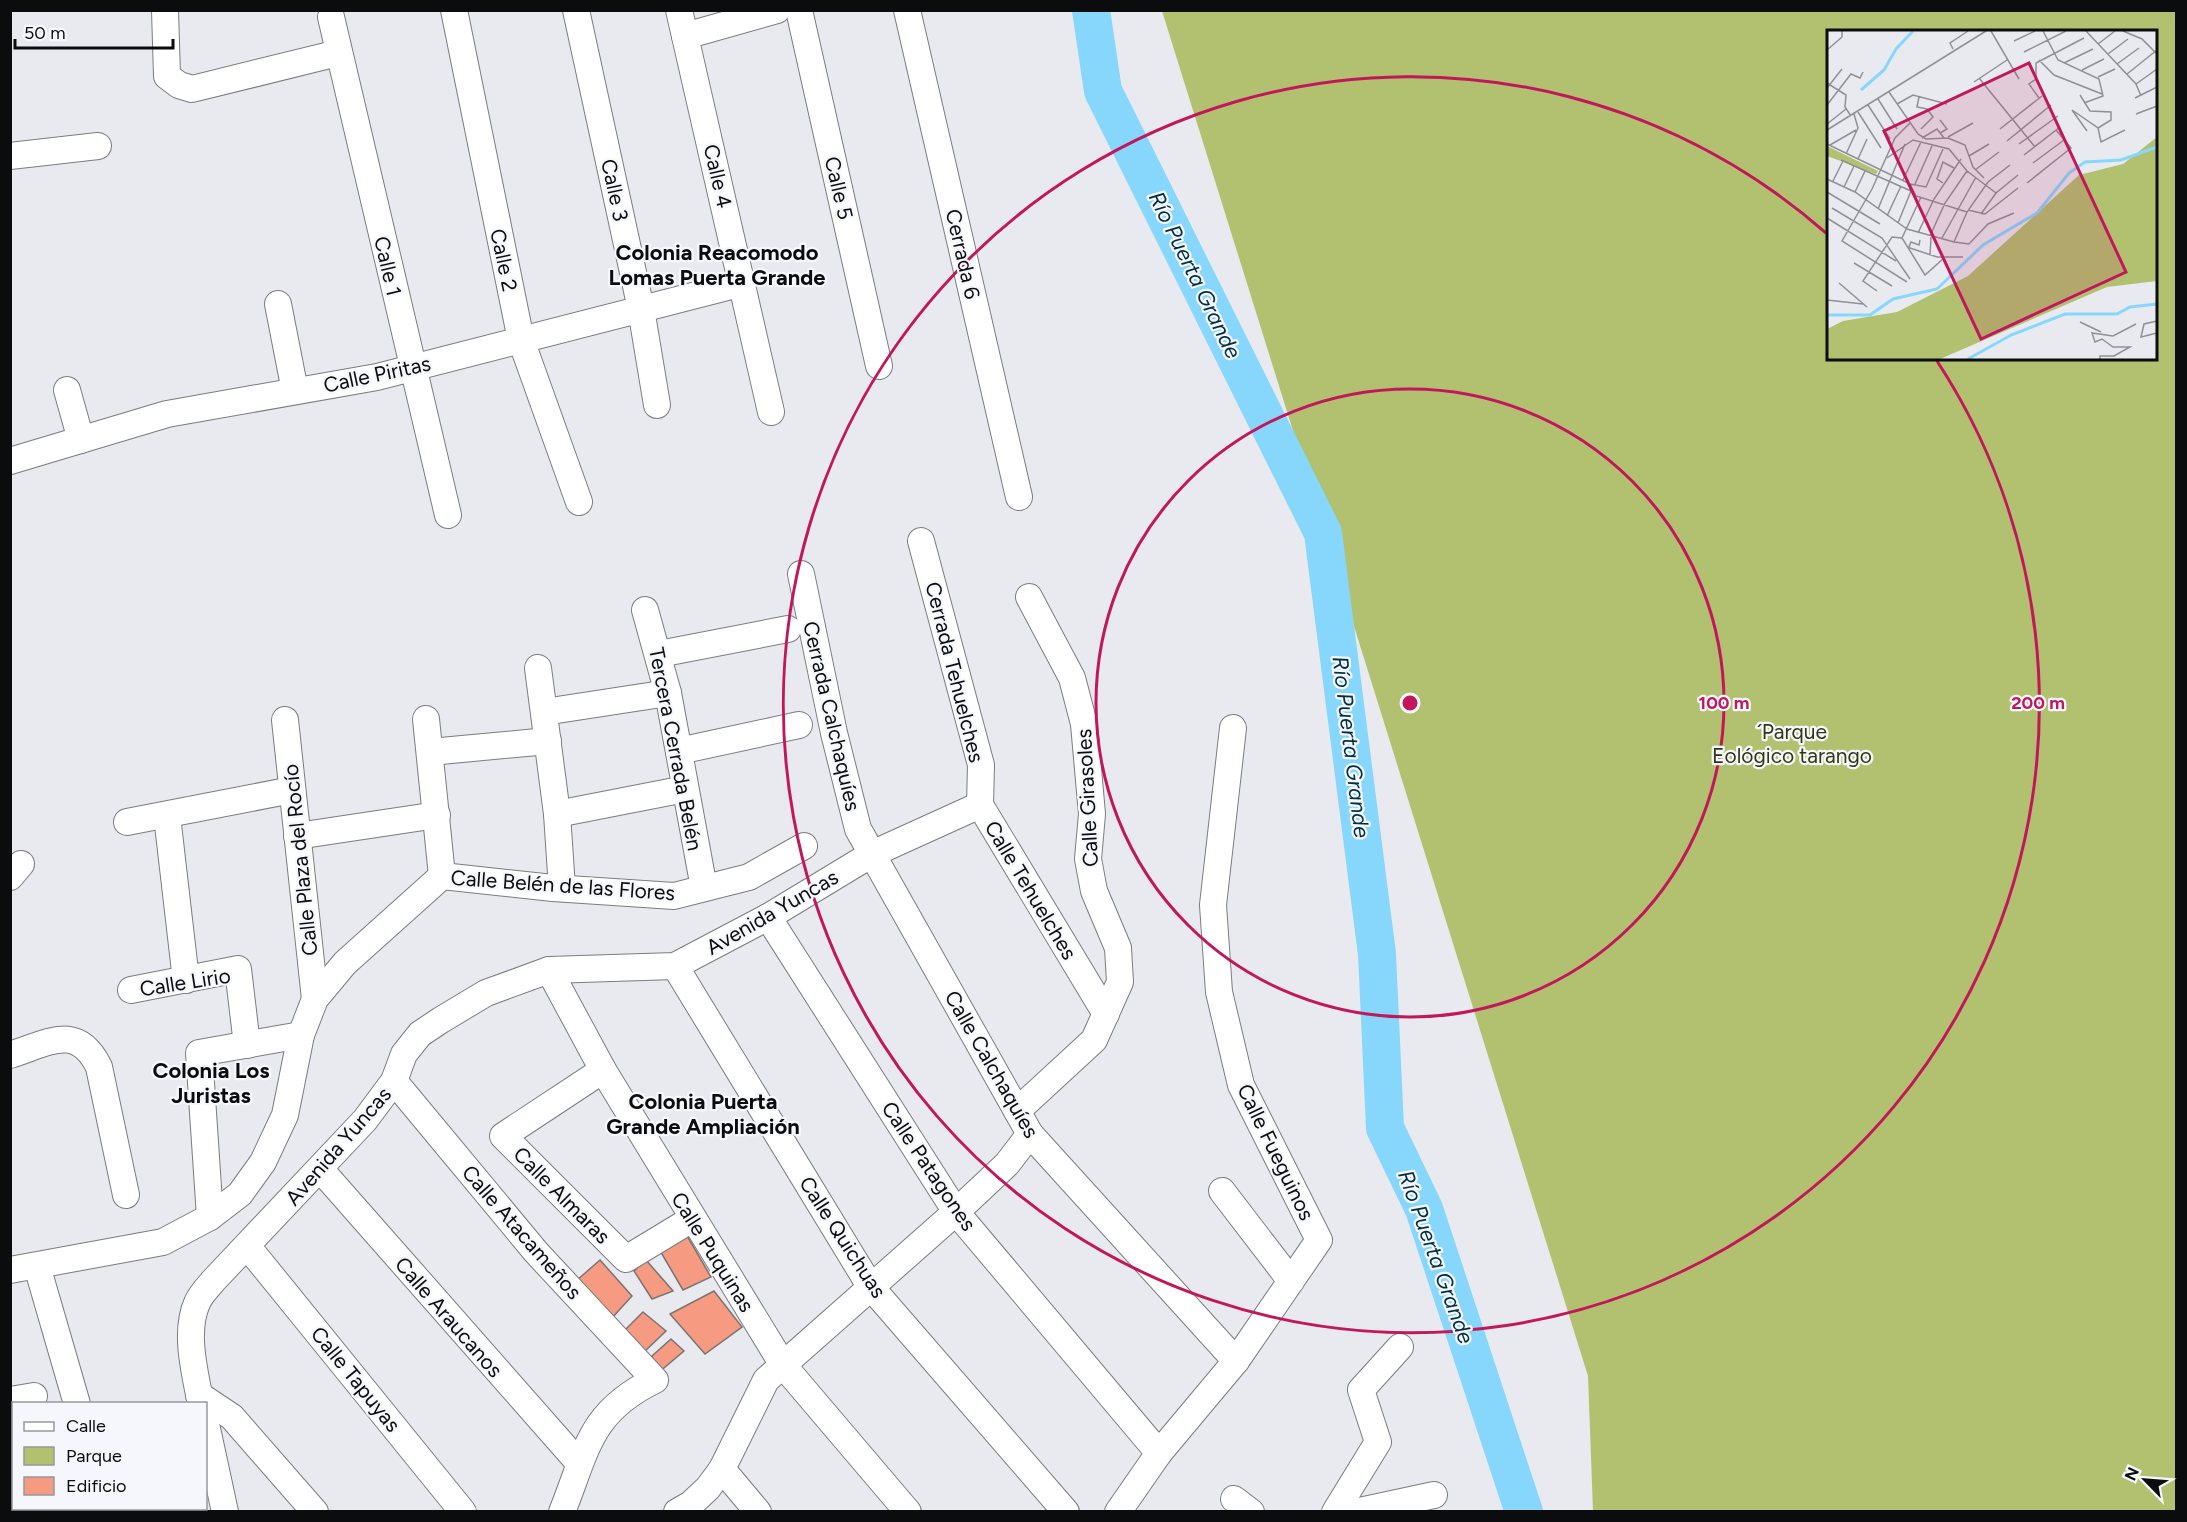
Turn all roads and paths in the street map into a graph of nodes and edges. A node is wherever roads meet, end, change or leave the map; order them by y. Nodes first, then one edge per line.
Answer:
1 (165, 10) edge
2 (454, 10) edge
3 (576, 10) edge
4 (680, 10) edge
5 (777, 10) edge
6 (799, 10) edge
7 (907, 10) edge
8 (331, 17) dead end
9 (685, 36) junction
10 (338, 53) junction
11 (98, 146) dead end
12 (10, 156) edge
13 (743, 283) junction
14 (278, 304) dead end
15 (641, 309) junction
16 (521, 340) junction
17 (879, 366) dead end
18 (412, 368) junction
19 (67, 390) dead end
20 (295, 391) junction
21 (657, 405) dead end
22 (771, 412) dead end
23 (81, 440) junction
24 (10, 461) edge
25 (1019, 497) dead end
26 (579, 502) dead end
27 (448, 515) dead end
28 (921, 540) dead end
29 (801, 574) dead end
30 (1029, 597) dead end
31 (645, 610) dead end
32 (788, 629) dead end
33 (659, 654) junction
34 (538, 668) dead end
35 (668, 693) junction
36 (544, 712) junction
37 (426, 719) dead end
38 (285, 720) dead end
39 (799, 725) dead end
40 (1233, 728) dead end
41 (548, 741) junction
42 (679, 751) junction
43 (430, 752) junction
44 (685, 789) junction
45 (292, 790) junction
46 (980, 806) junction
47 (557, 814) junction
48 (437, 815) junction
49 (167, 816) junction
50 (127, 822) dead end
51 (297, 836) junction
52 (804, 846) dead end
53 (872, 854) junction
54 (442, 876) junction
55 (562, 888) junction
56 (704, 888) junction
57 (768, 917) junction
58 (675, 966) junction
59 (549, 970) junction
60 (186, 980) junction
61 (131, 990) dead end
62 (315, 999) junction
63 (1106, 1014) junction
64 (301, 1035) junction
65 (247, 1045) junction
66 (10, 1055) edge
67 (603, 1070) junction
68 (394, 1081) junction
69 (1017, 1112) junction
70 (1030, 1134) junction
71 (321, 1170) junction
72 (1222, 1191) dead end
73 (126, 1195) dead end
74 (956, 1212) junction
75 (210, 1217) junction
76 (692, 1219) junction
77 (248, 1247) junction
78 (38, 1266) junction
79 (10, 1270) edge
80 (1291, 1281) junction
81 (870, 1286) junction
82 (1400, 1347) dead end
83 (1236, 1361) junction
84 (783, 1365) junction
85 (200, 1399) edge
86 (76, 1402) edge
87 (207, 1403) edge
88 (207, 1429) edge
89 (1159, 1453) junction
90 (579, 1463) junction
91 (722, 1469) junction
92 (1434, 1495) dead end
93 (562, 1511) edge
94 (225, 1512) edge
95 (315, 1512) edge
96 (463, 1512) edge
97 (677, 1512) edge
98 (758, 1512) edge
99 (908, 1512) edge
100 (1066, 1512) edge
101 (1118, 1512) edge
102 (1335, 1512) edge
103 (1355, 1512) edge

1 - 10 street
2 - 16 street, Calle 2
3 - 15 street, Calle 3
4 - 9 street, Calle 4
5 - 9 street
6 - 17 street, Calle 5
7 - 25 street, Cerrada 6
8 - 10 street, Calle 1
9 - 13 street, Calle 4
10 - 18 street, Calle 1
11 - 12 street
13 - 15 street, Calle Piritas
13 - 22 street, Calle 4
14 - 20 street
15 - 16 street, Calle Piritas
15 - 21 street, Calle 3
16 - 18 street, Calle Piritas
16 - 26 street, Calle 2
18 - 20 street, Calle Piritas
18 - 27 street, Calle 1
19 - 23 street
20 - 23 street, Calle Piritas
23 - 24 street, Calle Piritas
28 - 46 street, Cerrada Tehuelches
29 - 53 street, Cerrada Calchaquíes
30 - 63 street, Calle Girasoles
31 - 33 street, Tercera Cerrada Belén
32 - 33 street
33 - 35 street, Tercera Cerrada Belén
34 - 36 street
35 - 36 street
35 - 42 street, Tercera Cerrada Belén
36 - 41 street
37 - 43 street
38 - 45 street, Calle Plaza del Rocío
39 - 42 street
40 - 80 street, Calle Fueguinos
41 - 43 street
41 - 47 street
42 - 44 street, Tercera Cerrada Belén
43 - 48 street
44 - 47 street
44 - 56 street, Tercera Cerrada Belén
45 - 49 street
45 - 51 street, Calle Plaza del Rocío
46 - 53 street, Calle Tehuelches
46 - 63 street, Calle Tehuelches
47 - 55 street
48 - 51 street
48 - 54 street
49 - 50 street
49 - 60 street
51 - 62 street, Calle Plaza del Rocío
52 - 56 street, Calle Belén de las Flores
53 - 57 street, Avenida Yuncas
53 - 69 street, Calle Calchaquíes
54 - 55 street, Calle Belén de las Flores
54 - 62 street, Calle Belén de las Flores
55 - 56 street, Calle Belén de las Flores
57 - 58 street, Avenida Yuncas
57 - 74 street, Calle Patagones
58 - 59 street, Avenida Yuncas
58 - 81 street, Calle Quichuas
59 - 67 street, Calle Puquinas
59 - 68 street, Avenida Yuncas
60 - 61 street, Calle Lirio
60 - 65 street, Calle Lirio
62 - 64 street, Calle Belén de las Flores
63 - 69 street, Calle Girasoles
64 - 65 street
64 - 75 street, Calle Belén de las Flores
65 - 75 street
66 - 73 street
67 - 76 street, Calle Puquinas
67 - 76 street, Calle Almaras
68 - 71 street, Avenida Yuncas
68 - 90 street, Calle Atacameños
69 - 70 street, Calle Calchaquíes
70 - 74 street
70 - 83 street, Calle Calchaquíes
71 - 77 street, Avenida Yuncas
71 - 90 street, Calle Araucanos
72 - 80 street
74 - 81 street
74 - 89 street, Calle Patagones
75 - 78 street, Calle Belén de las Flores
76 - 84 street, Calle Puquinas
77 - 85 street, Avenida Yuncas
77 - 96 street, Calle Tapuyas
78 - 79 street, Calle Belén de las Flores
78 - 86 street
80 - 83 street, Calle Fueguinos
81 - 84 street
81 - 100 street, Calle Quichuas
82 - 102 street
83 - 89 street, Calle Fueguinos
84 - 91 street
84 - 99 street, Calle Puquinas
87 - 95 street
88 - 94 street
89 - 101 street, Calle Fueguinos
90 - 93 street
91 - 97 street
91 - 98 street
92 - 103 street

